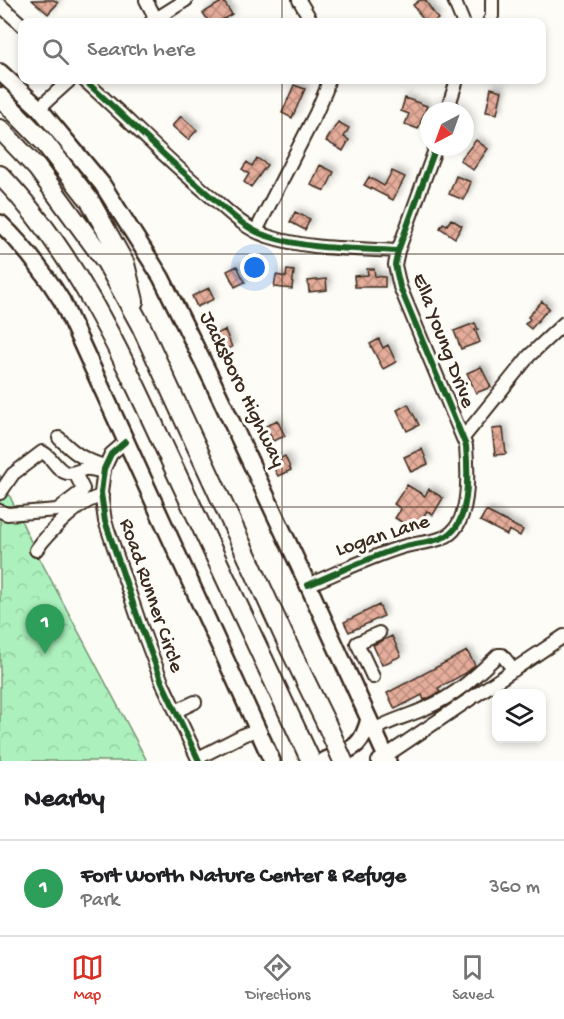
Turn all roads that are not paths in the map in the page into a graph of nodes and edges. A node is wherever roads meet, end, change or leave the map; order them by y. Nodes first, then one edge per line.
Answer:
1 (146, 0) edge
2 (186, 0) edge
3 (299, 0) edge
4 (454, 0) edge
5 (492, 0) edge
6 (0, 5) edge
7 (152, 18) edge
8 (158, 18) edge
9 (310, 18) edge
10 (462, 18) edge
11 (491, 18) edge
12 (18, 21) edge
13 (0, 72) edge
14 (65, 84) edge
15 (88, 84) edge
16 (327, 84) edge
17 (456, 84) edge
18 (0, 97) edge
19 (450, 102) edge
20 (39, 108) junction
21 (0, 129) edge
22 (433, 156) edge
23 (0, 175) edge
24 (0, 223) edge
25 (256, 231) junction
26 (398, 250) junction
27 (564, 323) edge
28 (141, 326) junction
29 (59, 438) dead end
30 (463, 438) junction
31 (125, 442) junction
32 (105, 469) junction
33 (75, 473) junction
34 (0, 493) edge
35 (102, 496) junction
36 (0, 511) edge
37 (462, 516) joint
38 (36, 550) dead end
39 (308, 585) junction
40 (379, 633) dead end
41 (564, 636) edge
42 (363, 656) junction
43 (345, 665) junction
44 (514, 670) junction
45 (373, 677) dead end
46 (195, 702) dead end
47 (176, 711) junction
48 (371, 724) junction
49 (258, 730) junction
50 (199, 759) edge
51 (384, 760) edge
52 (272, 761) edge
53 (311, 761) edge
54 (324, 761) edge
55 (343, 761) edge

1 - 7 street
2 - 8 street
3 - 9 street
4 - 10 street
5 - 11 street
6 - 12 street
13 - 20 main road, Jacksboro Highway
14 - 20 street
15 - 25 street
16 - 25 street
17 - 19 street
18 - 28 highway
20 - 39 main road, Jacksboro Highway
21 - 28 highway
22 - 26 street, Ella Young Drive
23 - 53 highway
24 - 31 main road
25 - 26 street
26 - 30 street, Ella Young Drive
27 - 30 street
28 - 55 highway, bridge
29 - 32 street
30 - 37 street, Ella Young Drive
31 - 32 street
31 - 49 main road
32 - 33 street
32 - 35 street, Road Runner Circle
33 - 34 street
33 - 36 street
35 - 38 street
35 - 47 street, Road Runner Circle
37 - 39 street, Logan Lane
39 - 43 main road, Jacksboro Highway
40 - 42 street
41 - 44 street
42 - 43 street
42 - 45 street
43 - 48 main road, Jacksboro Highway
44 - 48 street
44 - 51 street
46 - 47 street
47 - 50 street, Road Runner Circle
48 - 51 main road, Jacksboro Highway
48 - 54 main road
49 - 50 street
49 - 52 main road

